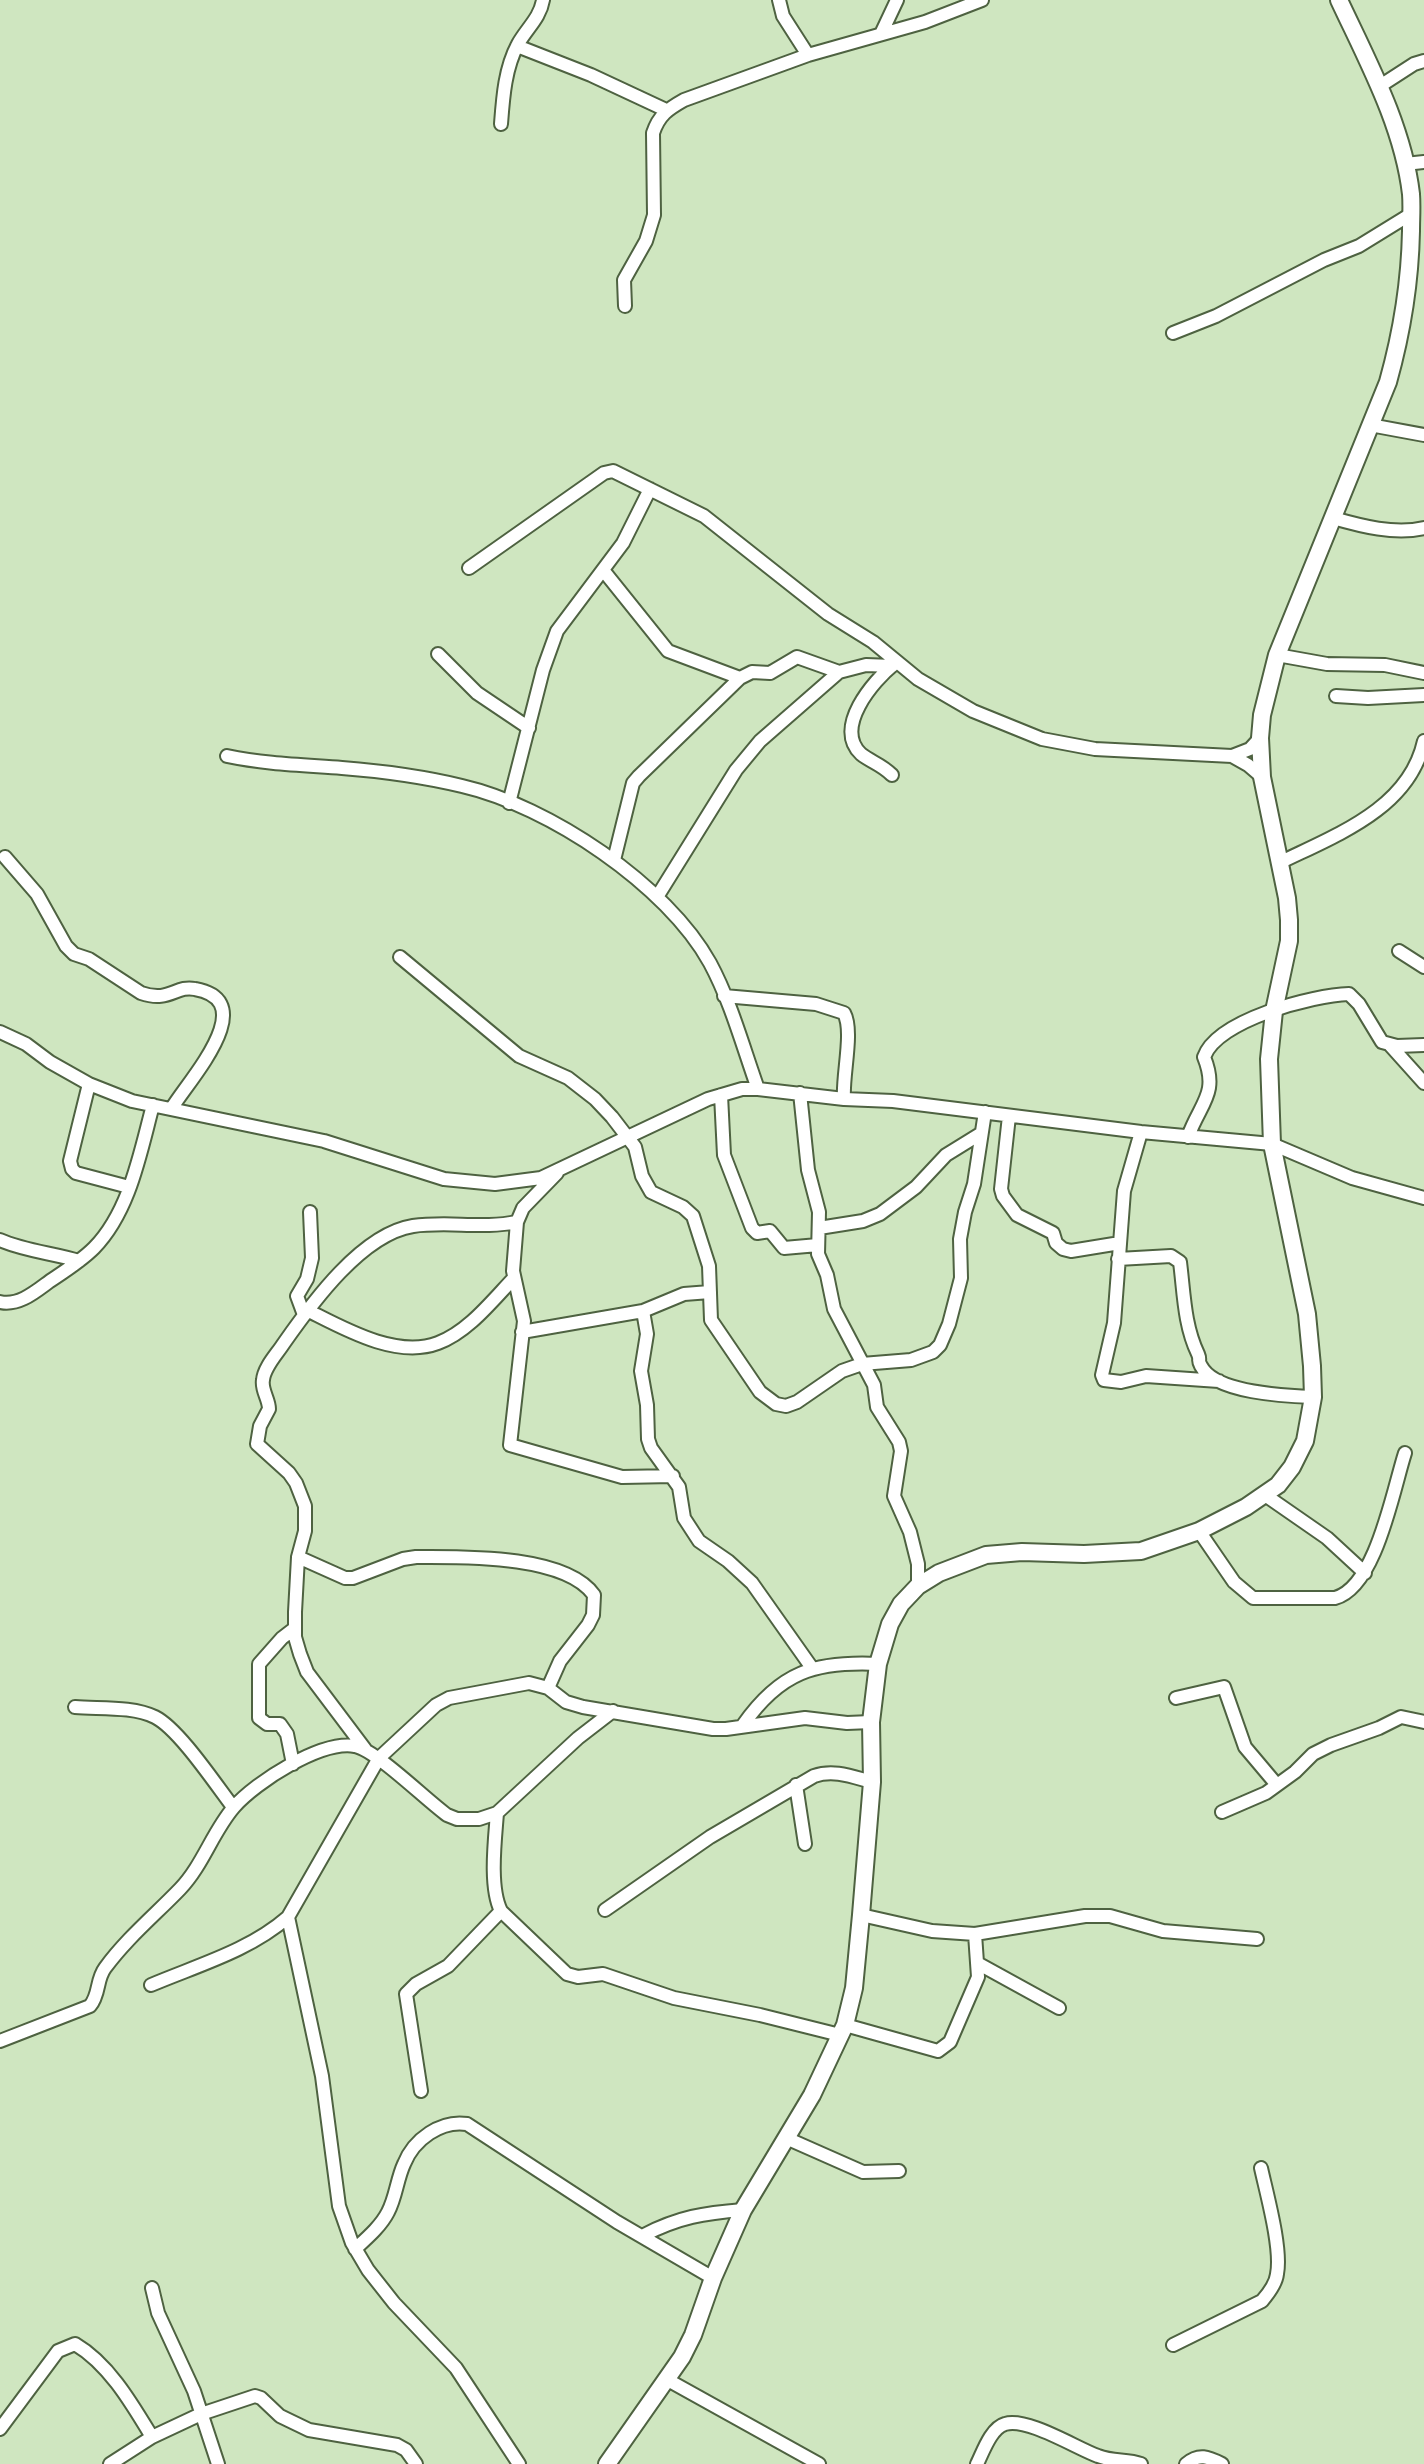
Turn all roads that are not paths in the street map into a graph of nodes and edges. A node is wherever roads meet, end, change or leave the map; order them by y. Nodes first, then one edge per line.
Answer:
1 (543, 0) edge
2 (779, 0) edge
3 (897, 0) edge
4 (982, 0) edge
5 (1339, 0) edge
6 (881, 34) junction
7 (517, 46) junction
8 (808, 55) junction
9 (1424, 61) edge
10 (1380, 86) junction
11 (666, 110) junction
12 (501, 124) dead end
13 (1424, 162) edge
14 (1405, 164) junction
15 (1411, 214) junction
16 (625, 306) dead end
17 (1173, 333) dead end
18 (1370, 425) junction
19 (1424, 435) edge
20 (650, 489) junction
21 (1333, 518) junction
22 (1424, 528) edge
23 (469, 568) dead end
24 (603, 570) junction
25 (438, 654) dead end
26 (1277, 655) junction
27 (894, 664) junction
28 (839, 672) junction
29 (1424, 673) edge
30 (740, 678) junction
31 (1424, 695) edge
32 (1336, 696) dead end
33 (529, 728) junction
34 (1260, 738) junction
35 (1424, 741) edge
36 (227, 756) dead end
37 (1232, 756) junction
38 (892, 775) dead end
39 (1262, 777) junction
40 (509, 803) junction
41 (5, 857) dead end
42 (614, 860) junction
43 (1279, 863) junction
44 (657, 897) junction
45 (1399, 951) dead end
46 (400, 957) dead end
47 (1424, 967) edge
48 (724, 996) junction
49 (1274, 1011) junction
50 (0, 1032) edge
51 (1389, 1044) junction
52 (1424, 1045) edge
53 (1424, 1083) edge
54 (89, 1084) junction
55 (758, 1089) junction
56 (800, 1093) junction
57 (721, 1095) junction
58 (844, 1099) junction
59 (153, 1105) junction
60 (172, 1108) junction
61 (985, 1112) junction
62 (1009, 1116) junction
63 (1141, 1132) junction
64 (980, 1134) junction
65 (626, 1136) junction
66 (1188, 1137) junction
67 (1272, 1144) junction
68 (559, 1171) junction
69 (129, 1187) junction
70 (1424, 1198) edge
71 (310, 1212) dead end
72 (517, 1222) junction
73 (819, 1228) junction
74 (0, 1240) edge
75 (1120, 1243) junction
76 (818, 1245) junction
77 (1118, 1259) junction
78 (79, 1261) junction
79 (514, 1278) junction
80 (710, 1292) junction
81 (0, 1302) edge
82 (643, 1311) junction
83 (306, 1313) junction
84 (522, 1332) junction
85 (862, 1364) junction
86 (1219, 1381) junction
87 (1313, 1397) junction
88 (1405, 1453) dead end
89 (673, 1476) junction
90 (1265, 1495) junction
91 (1199, 1531) junction
92 (298, 1557) junction
93 (1365, 1573) junction
94 (918, 1586) junction
95 (295, 1628) junction
96 (878, 1664) junction
97 (812, 1668) junction
98 (548, 1688) junction
99 (1176, 1698) dead end
100 (75, 1707) dead end
101 (613, 1711) junction
102 (871, 1722) junction
103 (1424, 1722) edge
104 (743, 1725) junction
105 (373, 1755) junction
106 (293, 1764) junction
107 (872, 1782) junction
108 (796, 1785) junction
109 (1277, 1785) junction
110 (233, 1807) junction
111 (1222, 1812) dead end
112 (497, 1813) junction
113 (805, 1844) dead end
114 (605, 1910) dead end
115 (501, 1911) junction
116 (861, 1915) junction
117 (288, 1917) junction
118 (975, 1934) junction
119 (1257, 1939) dead end
120 (979, 1964) junction
121 (151, 1985) dead end
122 (1059, 2008) dead end
123 (843, 2030) junction
124 (0, 2041) edge
125 (421, 2091) dead end
126 (786, 2138) junction
127 (1261, 2168) dead end
128 (899, 2171) dead end
129 (743, 2210) junction
130 (644, 2235) junction
131 (355, 2249) junction
132 (713, 2278) junction
133 (152, 2288) dead end
134 (1173, 2345) dead end
135 (666, 2379) junction
136 (201, 2414) junction
137 (0, 2429) edge
138 (152, 2437) junction
139 (110, 2464) edge
140 (218, 2464) edge
141 (416, 2464) edge
142 (519, 2464) edge
143 (607, 2464) edge
144 (819, 2464) edge
145 (977, 2464) edge
146 (1141, 2464) edge
147 (1186, 2464) edge
148 (1222, 2464) edge

1 - 7 street
2 - 8 street
3 - 6 street
4 - 6 street
5 - 10 main road
6 - 8 street
7 - 11 street
7 - 12 street
8 - 11 street
9 - 10 street
10 - 14 main road
11 - 16 street
13 - 14 street
14 - 15 main road
15 - 17 street
15 - 18 main road
18 - 19 street
18 - 21 main road
20 - 23 street
20 - 24 street
20 - 27 street
21 - 22 street
21 - 26 main road
24 - 30 street
24 - 33 street
25 - 33 street
26 - 29 street
26 - 34 main road
27 - 28 street
27 - 37 street
27 - 38 street
28 - 30 street
28 - 44 street
30 - 42 street
31 - 32 street
33 - 40 street
34 - 37 street
34 - 39 main road
35 - 43 street
36 - 40 street
37 - 39 street
39 - 43 main road
40 - 42 street
41 - 60 street
42 - 44 street
43 - 49 main road
44 - 48 street
45 - 47 street
46 - 65 street
48 - 55 street
48 - 58 street
49 - 51 street
49 - 66 street
49 - 67 main road
50 - 54 street
51 - 52 street
51 - 53 street
54 - 59 street
54 - 69 street
55 - 56 street
55 - 57 street
56 - 58 street
56 - 73 street
57 - 65 street
57 - 76 street
58 - 61 street
59 - 60 street
59 - 69 street
60 - 68 street
61 - 62 street
61 - 64 street
62 - 63 street
62 - 75 street
63 - 66 street
63 - 75 street
64 - 73 street
64 - 85 street
65 - 68 street
65 - 80 street
66 - 67 street
67 - 70 street
67 - 87 main road
68 - 72 street
69 - 78 street
71 - 83 street
72 - 79 street
72 - 83 street
73 - 76 street
74 - 78 street
75 - 77 street
76 - 85 street
77 - 86 street
77 - 86 street
78 - 81 street
79 - 83 street
79 - 84 street
80 - 82 street
80 - 85 street
82 - 84 street
82 - 89 street
83 - 92 street
84 - 89 street
85 - 94 street
86 - 87 street
87 - 90 main road
88 - 93 street
89 - 97 street
90 - 91 main road
90 - 93 street
91 - 93 street
91 - 94 main road
92 - 95 street
92 - 98 street
94 - 96 main road
95 - 105 street
95 - 106 street
96 - 97 street
96 - 102 main road
97 - 104 street
98 - 101 street
98 - 105 street
99 - 109 street
100 - 110 street
101 - 104 street
101 - 112 street
102 - 104 street
102 - 107 main road
103 - 109 street
105 - 106 street
105 - 112 street
105 - 117 street
106 - 110 street
107 - 108 street
107 - 116 main road
108 - 113 street
108 - 114 street
109 - 111 street
110 - 124 street
112 - 115 street
115 - 123 street
115 - 125 street
116 - 118 street
116 - 123 main road
117 - 121 street
117 - 131 street
118 - 119 street
118 - 120 street
120 - 122 street
120 - 123 street
123 - 126 main road
126 - 128 street
126 - 129 main road
127 - 134 street
129 - 130 street
129 - 132 main road
130 - 131 street
130 - 132 street
131 - 142 street
132 - 135 main road
133 - 136 street
135 - 143 main road
135 - 144 street
136 - 138 street
136 - 140 street
136 - 141 street
137 - 138 street
138 - 139 street
145 - 146 street
147 - 148 street

